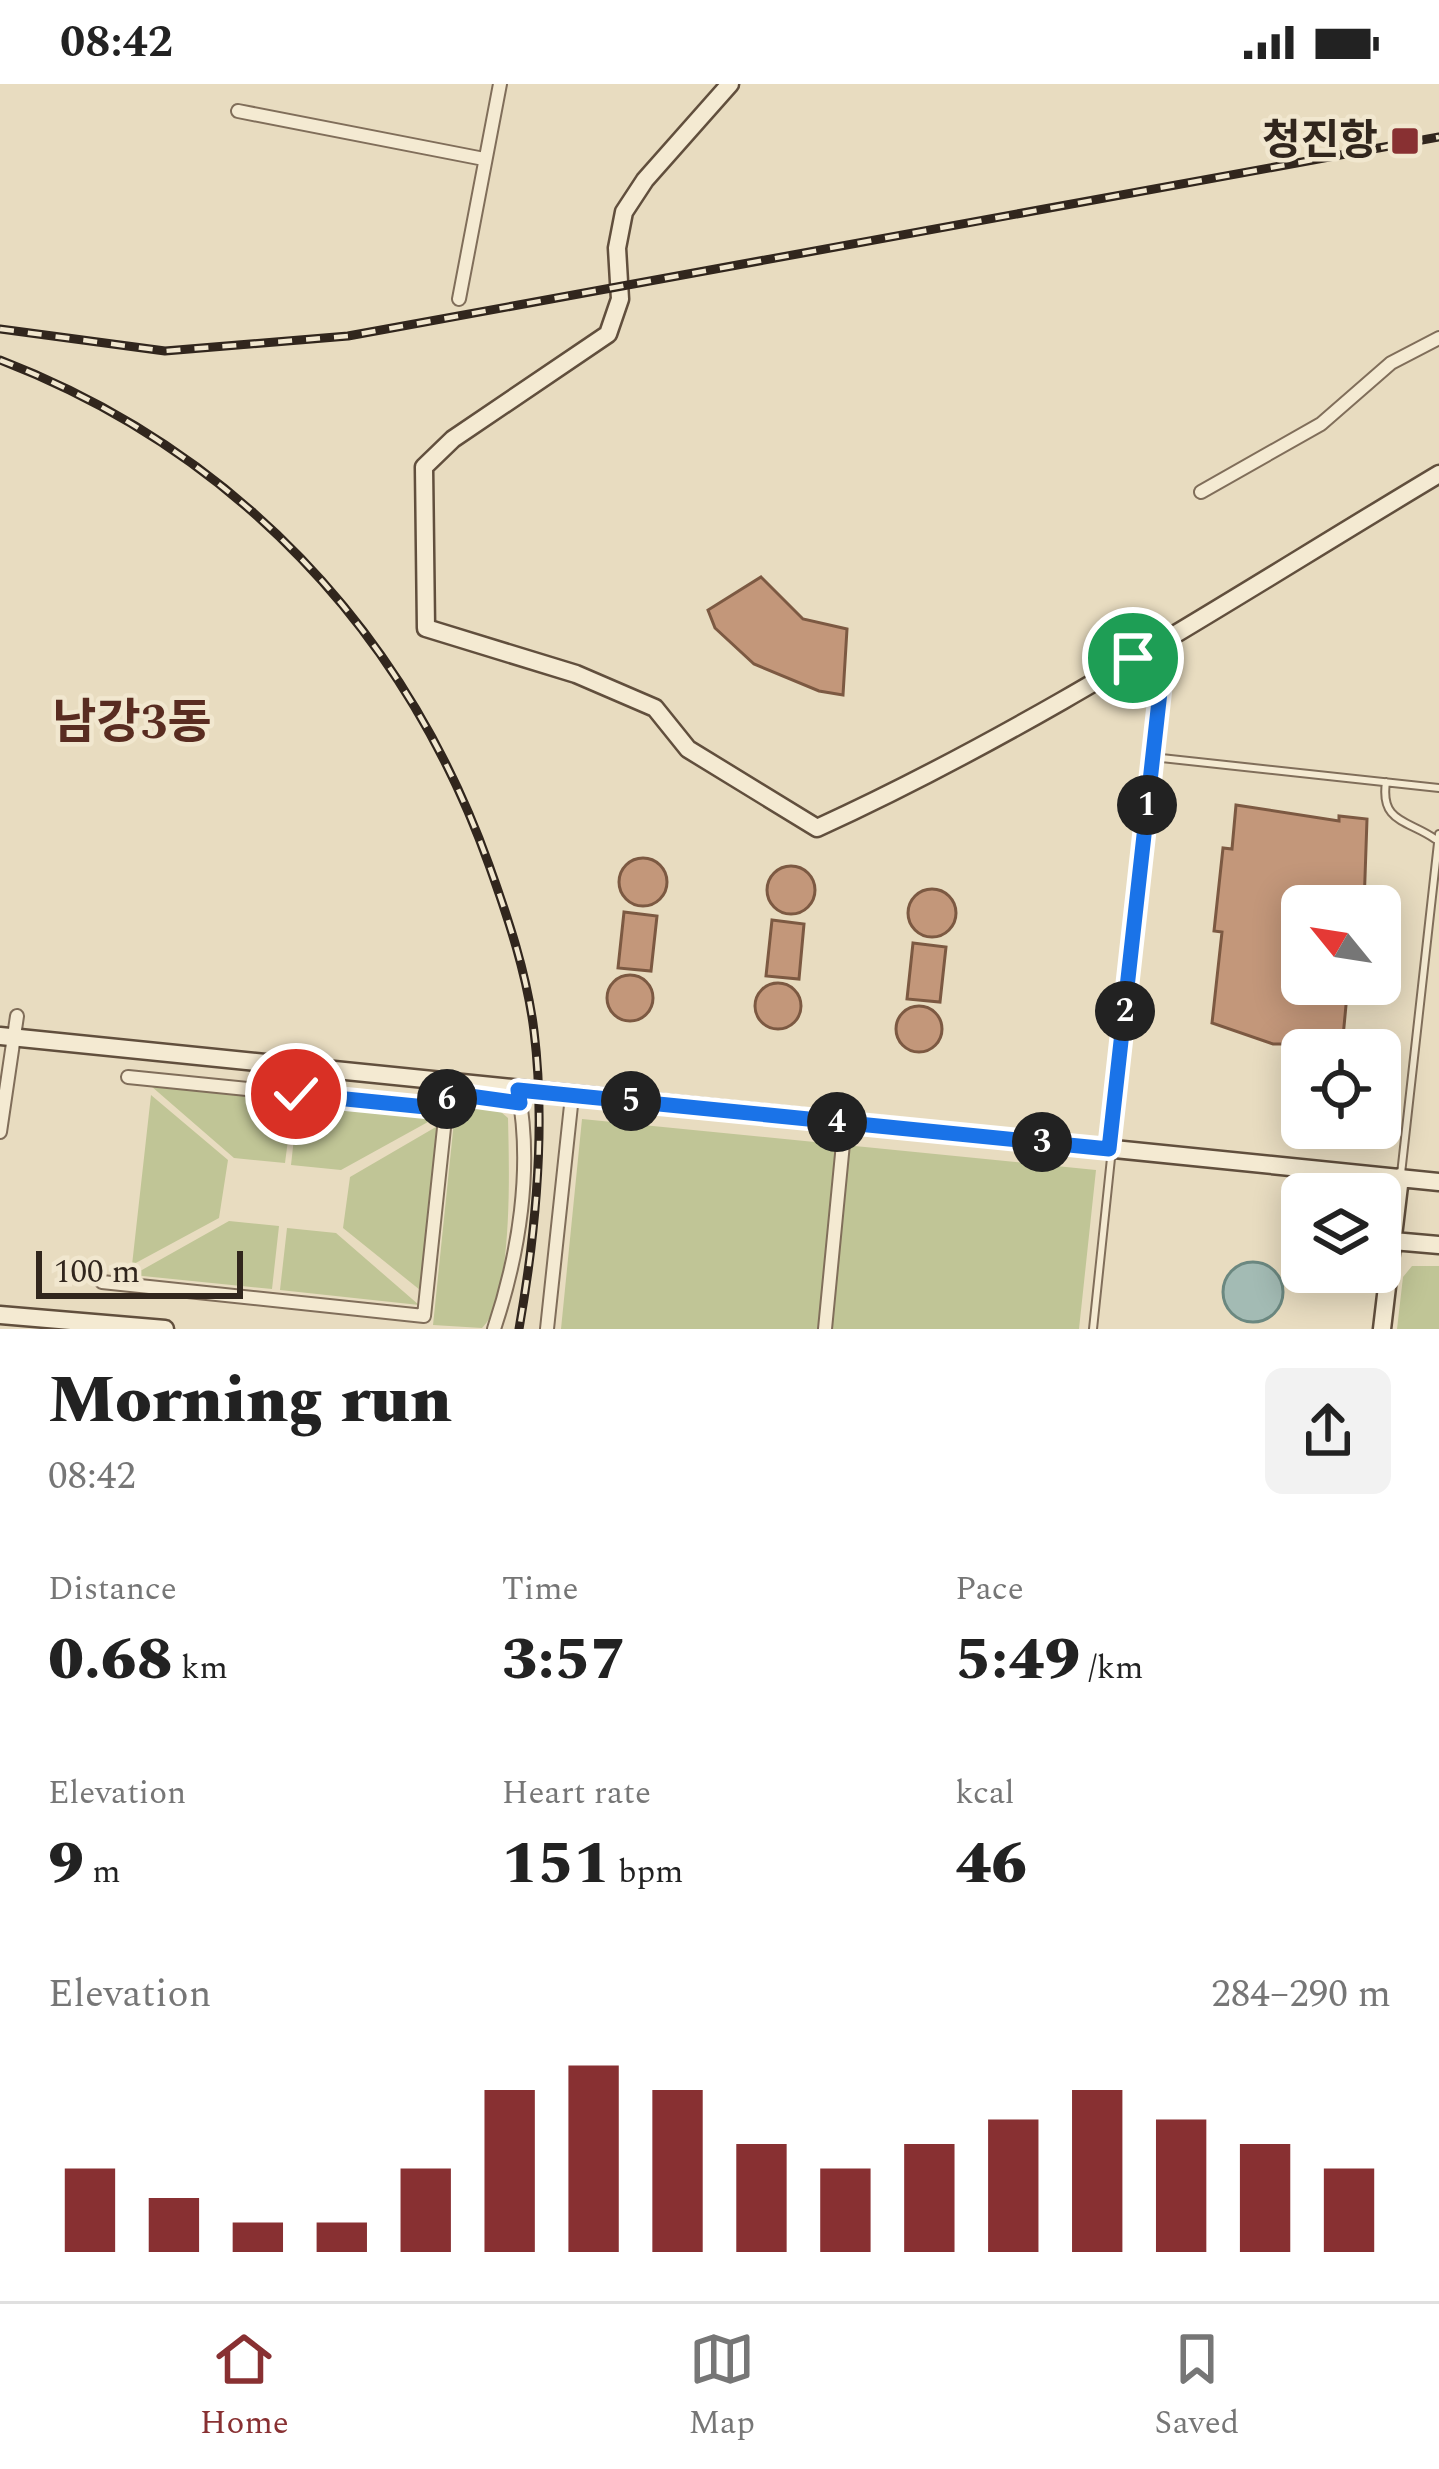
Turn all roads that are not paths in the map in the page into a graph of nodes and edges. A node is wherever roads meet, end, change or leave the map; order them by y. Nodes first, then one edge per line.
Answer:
1 (500, 84) edge
2 (730, 84) edge
3 (238, 111) dead end
4 (484, 159) junction
5 (459, 299) dead end
6 (1439, 338) edge
7 (1439, 473) edge
8 (1202, 492) dead end
9 (1166, 638) junction
10 (1153, 757) junction
11 (1386, 782) junction
12 (1439, 788) edge
13 (1437, 836) edge
14 (17, 1016) dead end
15 (7, 1036) edge
16 (128, 1077) dead end
17 (519, 1096) junction
18 (572, 1096) junction
19 (446, 1109) junction
20 (845, 1123) junction
21 (0, 1132) edge
22 (1109, 1149) junction
23 (1350, 1173) edge
24 (1401, 1173) edge
25 (1401, 1178) edge
26 (1439, 1182) edge
27 (1401, 1242) edge
28 (1439, 1245) edge
29 (102, 1282) dead end
30 (1386, 1293) edge
31 (0, 1315) edge
32 (424, 1322) edge
33 (165, 1329) edge
34 (494, 1329) edge
35 (547, 1329) edge
36 (825, 1329) edge
37 (1093, 1329) edge
38 (1382, 1329) edge

1 - 4 street
2 - 9 street
3 - 4 street
4 - 5 street
6 - 8 street
7 - 9 street
9 - 10 lane
10 - 11 lane
10 - 22 lane
11 - 12 lane
11 - 13 lane
13 - 24 lane
14 - 15 street
15 - 17 street
15 - 21 street
16 - 19 street
17 - 18 street
17 - 19 street
17 - 34 street
18 - 20 street
18 - 35 street
19 - 32 street
20 - 22 street
20 - 36 street
22 - 23 street
22 - 37 lane
25 - 26 street
27 - 28 street
29 - 32 street
30 - 38 street
31 - 33 street

